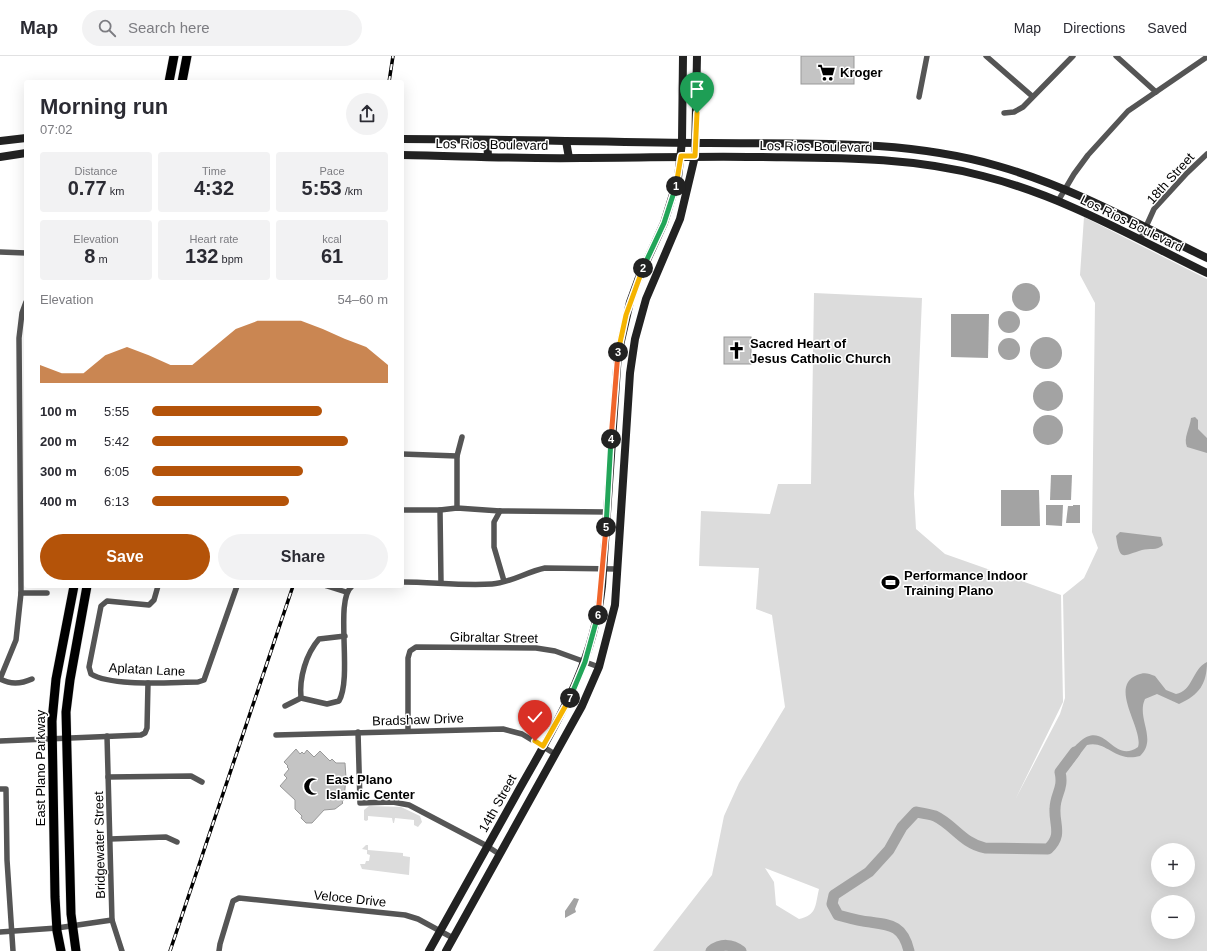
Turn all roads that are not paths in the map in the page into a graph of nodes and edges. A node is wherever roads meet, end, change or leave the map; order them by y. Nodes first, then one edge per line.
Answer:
1 (174, 56) edge
2 (187, 56) edge
3 (683, 56) edge
4 (697, 56) edge
5 (927, 56) edge
6 (986, 56) edge
7 (1073, 56) edge
8 (1116, 56) edge
9 (1207, 57) edge
10 (169, 80) edge
11 (182, 80) edge
12 (1156, 92) junction
13 (920, 96) dead end
14 (1032, 96) junction
15 (1004, 113) dead end
16 (24, 138) edge
17 (404, 139) edge
18 (487, 140) junction
19 (0, 141) edge
20 (566, 141) junction
21 (682, 142) junction
22 (696, 143) junction
23 (792, 144) junction
24 (859, 146) junction
25 (24, 153) edge
26 (1207, 154) edge
27 (404, 155) edge
28 (488, 156) junction
29 (681, 156) junction
30 (695, 156) junction
31 (0, 157) edge
32 (568, 158) junction
33 (792, 158) junction
34 (857, 158) junction
35 (1065, 188) junction
36 (1058, 201) junction
37 (1146, 228) junction
38 (1140, 240) junction
39 (0, 252) edge
40 (24, 253) edge
41 (1207, 258) edge
42 (643, 269) junction
43 (1207, 273) edge
44 (656, 274) junction
45 (24, 308) edge
46 (24, 329) edge
47 (616, 372) junction
48 (630, 373) junction
49 (23, 419) edge
50 (462, 437) dead end
51 (611, 444) junction
52 (626, 446) junction
53 (404, 454) edge
54 (457, 456) junction
55 (457, 508) junction
56 (404, 510) edge
57 (440, 510) junction
58 (500, 511) junction
59 (607, 512) junction
60 (24, 513) edge
61 (603, 568) junction
62 (618, 569) junction
63 (504, 581) junction
64 (404, 582) edge
65 (441, 583) junction
66 (74, 588) edge
67 (87, 588) edge
68 (157, 588) edge
69 (236, 588) edge
70 (333, 588) edge
71 (350, 588) edge
72 (346, 592) junction
73 (21, 593) junction
74 (47, 593) dead end
75 (345, 636) junction
76 (585, 662) junction
77 (599, 667) junction
78 (0, 679) edge
79 (32, 679) dead end
80 (148, 683) junction
81 (302, 698) junction
82 (285, 706) dead end
83 (408, 730) junction
84 (358, 732) junction
85 (276, 735) dead end
86 (108, 736) junction
87 (66, 739) junction
88 (52, 740) junction
89 (0, 741) edge
90 (543, 746) junction
91 (555, 754) junction
92 (108, 777) junction
93 (202, 782) dead end
94 (3, 789) edge
95 (110, 839) junction
96 (177, 842) dead end
97 (487, 846) junction
98 (499, 854) junction
99 (0, 860) edge
100 (7, 860) junction
101 (112, 920) junction
102 (72, 926) junction
103 (57, 928) junction
104 (440, 930) junction
105 (0, 932) edge
106 (10, 932) junction
107 (453, 938) junction
108 (13, 951) edge
109 (61, 951) edge
110 (76, 951) edge
111 (122, 951) edge
112 (219, 951) edge
113 (429, 951) edge
114 (446, 951) edge

1 - 10 main road
2 - 11 main road
3 - 21 main road, 14th Street
4 - 22 main road, 14th Street
5 - 13 street
6 - 14 street
7 - 14 street
8 - 12 street
9 - 12 street
12 - 35 street
14 - 15 street
16 - 19 main road
17 - 18 main road, Los Rios Boulevard
18 - 20 main road, Los Rios Boulevard
18 - 28 main road
20 - 21 main road, Los Rios Boulevard
20 - 32 main road
21 - 22 main road, Los Rios Boulevard
21 - 29 main road, 14th Street
22 - 23 main road, Los Rios Boulevard
22 - 30 main road, 14th Street
23 - 24 main road, Los Rios Boulevard
23 - 33 main road
24 - 34 main road
24 - 35 main road, Los Rios Boulevard
25 - 31 main road
26 - 37 street, 18th Street
27 - 28 main road, Los Rios Boulevard
28 - 32 main road, Los Rios Boulevard
29 - 30 main road, Los Rios Boulevard
29 - 32 main road, Los Rios Boulevard
29 - 42 main road, 14th Street
30 - 33 main road, Los Rios Boulevard
30 - 44 main road, 14th Street
33 - 34 main road, Los Rios Boulevard
34 - 36 main road, Los Rios Boulevard
35 - 36 street
35 - 37 main road, Los Rios Boulevard
36 - 38 main road, Los Rios Boulevard
37 - 38 street, 18th Street
37 - 41 main road, Los Rios Boulevard
38 - 43 main road, Los Rios Boulevard
39 - 40 street
42 - 44 main road
42 - 47 main road, 14th Street
44 - 48 main road, 14th Street
45 - 46 street
46 - 49 street
47 - 48 main road
47 - 51 main road, 14th Street
48 - 52 main road, 14th Street
49 - 60 street
50 - 54 street
51 - 52 main road
51 - 59 main road, 14th Street
52 - 62 main road, 14th Street
53 - 54 street
54 - 55 street
55 - 57 street
55 - 58 street
56 - 57 street
57 - 65 street
58 - 59 street
58 - 63 street
59 - 61 main road, 14th Street
60 - 73 street
61 - 62 street
61 - 63 street
61 - 76 main road, 14th Street
62 - 77 main road, 14th Street
63 - 65 street
64 - 65 street
66 - 88 main road, East Plano Parkway
67 - 87 main road, East Plano Parkway
68 - 80 street, Aplatan Lane
69 - 80 street, Aplatan Lane
70 - 72 street
71 - 72 street
72 - 75 street
73 - 74 street
73 - 78 street
75 - 81 street
75 - 81 street
76 - 77 street, Gibraltar Street
76 - 83 street, Gibraltar Street
76 - 90 main road, 14th Street
77 - 91 main road, 14th Street
78 - 79 street
80 - 86 street
81 - 82 street
83 - 84 street, Bradshaw Drive
83 - 90 street, Bradshaw Drive
84 - 85 street, Bradshaw Drive
84 - 97 street
86 - 87 street
86 - 92 street, Bridgewater Street
87 - 88 street
87 - 102 main road, East Plano Parkway
88 - 89 street
88 - 103 main road, East Plano Parkway
90 - 91 street, Bradshaw Drive
90 - 97 main road, 14th Street
91 - 98 main road, 14th Street
92 - 93 street
92 - 95 street, Bridgewater Street
94 - 100 street
95 - 96 street
95 - 101 street, Bridgewater Street
97 - 98 street
97 - 104 main road, 14th Street
98 - 107 main road, 14th Street
99 - 100 street
100 - 106 street
101 - 102 street
101 - 111 street, Bridgewater Street
102 - 103 street
102 - 110 main road, East Plano Parkway
103 - 106 street
103 - 109 main road, East Plano Parkway
104 - 107 street, Veloce Drive
104 - 112 street, Veloce Drive
104 - 113 main road, 14th Street
105 - 106 street
106 - 108 street
107 - 114 main road, 14th Street

